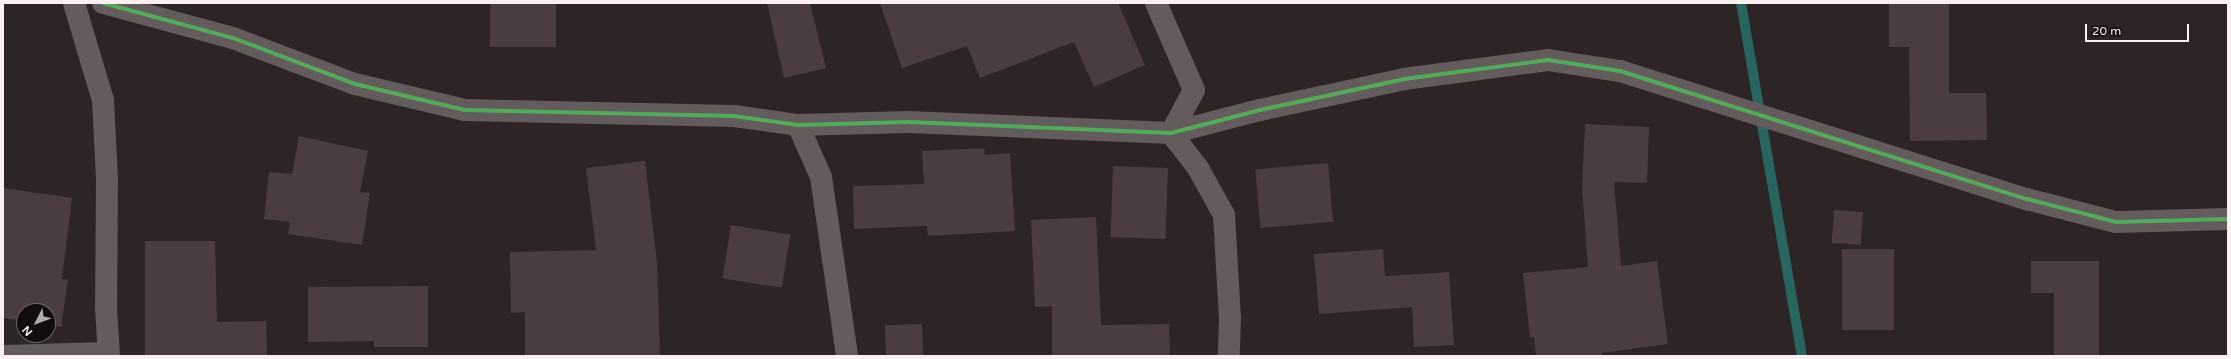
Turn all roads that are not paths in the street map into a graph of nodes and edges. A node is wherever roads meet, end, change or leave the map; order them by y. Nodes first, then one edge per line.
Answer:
1 (74, 3) edge
2 (103, 3) edge
3 (1156, 3) edge
4 (798, 125) junction
5 (1171, 133) junction
6 (2228, 219) edge
7 (108, 355) edge
8 (3, 356) edge
9 (847, 356) edge
10 (1229, 356) edge

1 - 7 street
2 - 4 street
3 - 5 street
4 - 5 street
4 - 9 street
5 - 6 street
5 - 10 street
7 - 8 street

